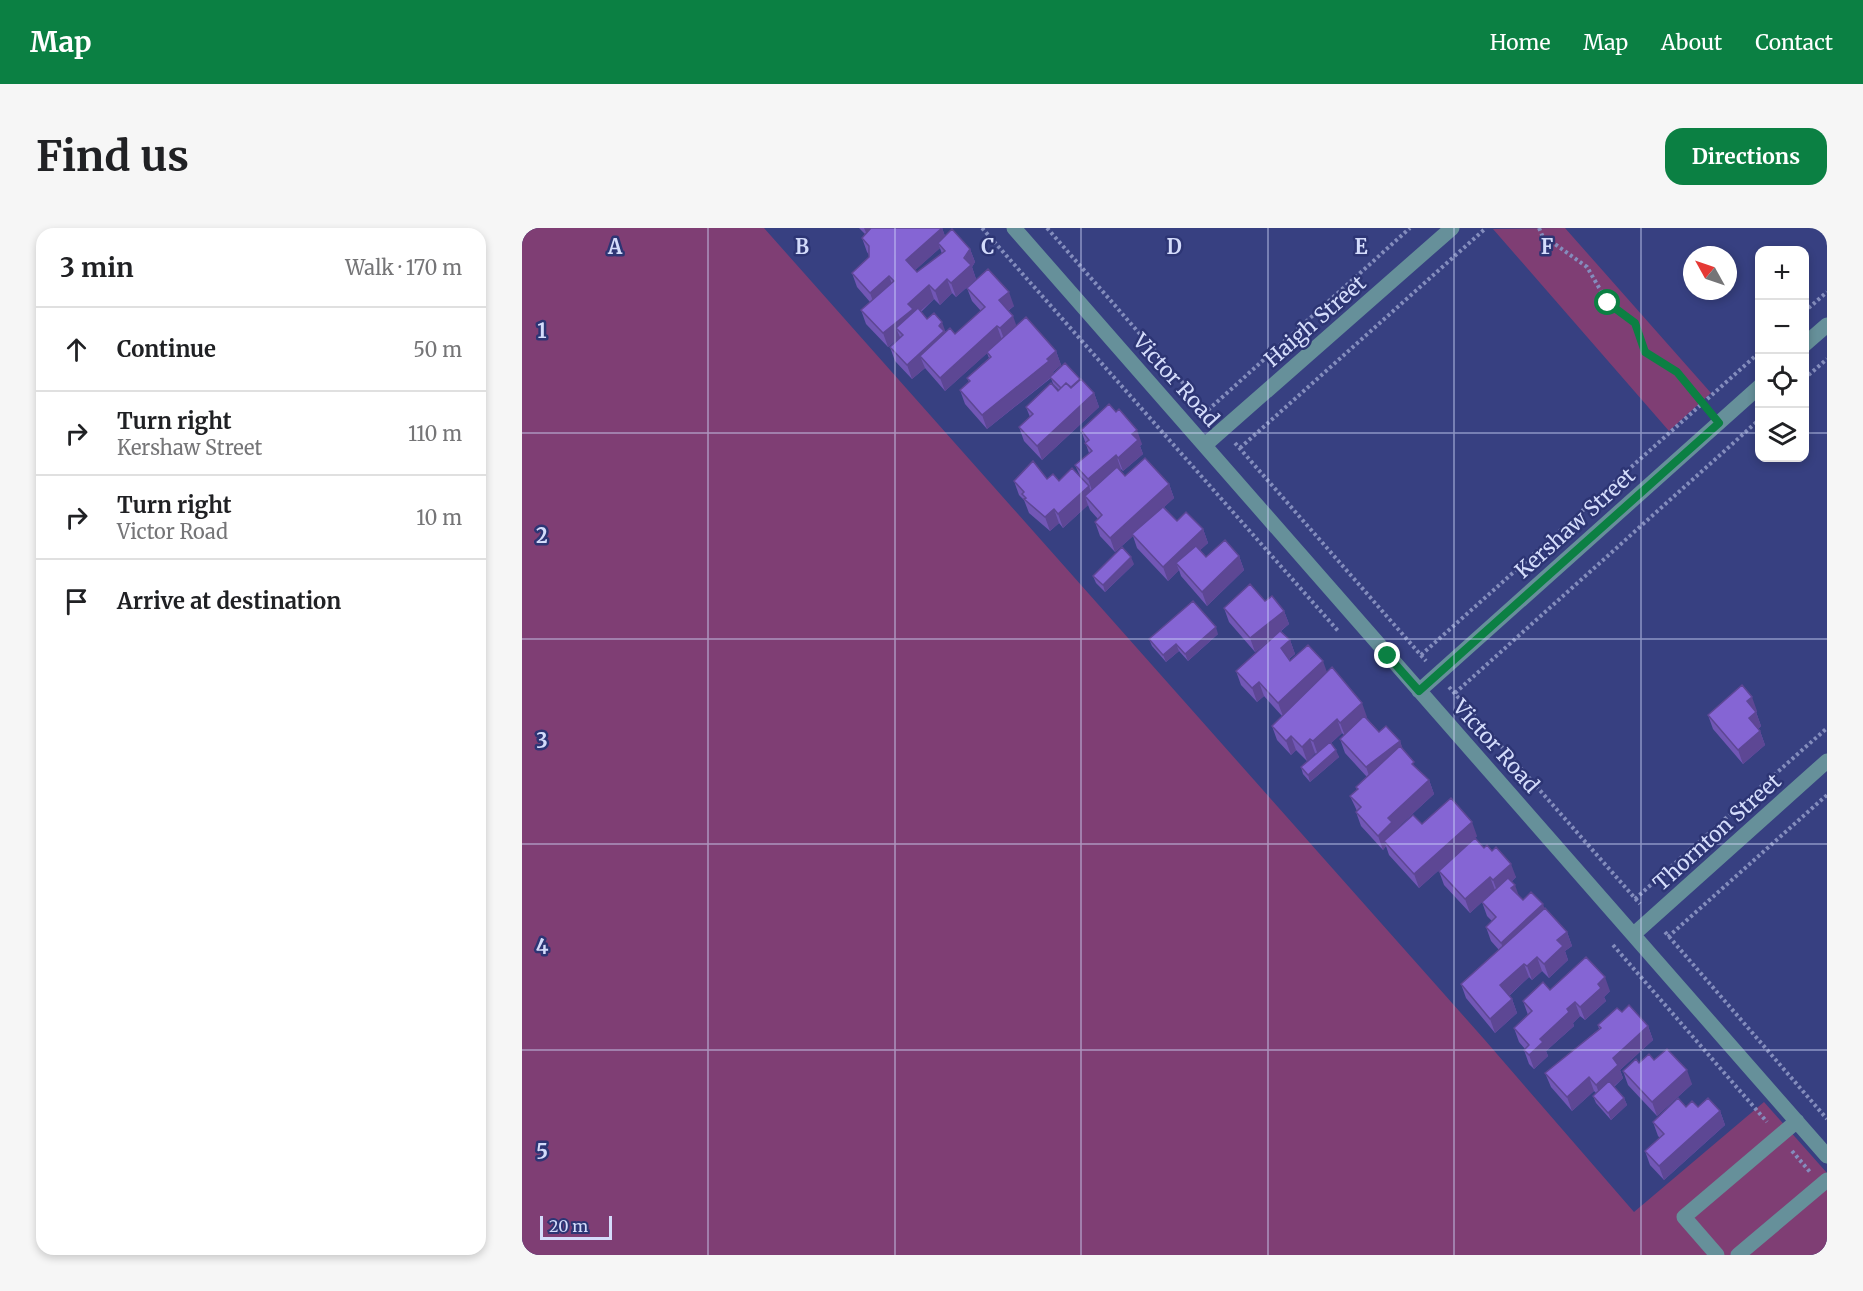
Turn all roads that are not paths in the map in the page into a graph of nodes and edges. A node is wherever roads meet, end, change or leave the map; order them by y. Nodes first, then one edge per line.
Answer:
1 (1014, 228) edge
2 (1452, 228) edge
3 (1827, 325) edge
4 (1809, 341) edge
5 (1755, 391) edge
6 (1205, 445) junction
7 (1419, 691) junction
8 (1827, 761) edge
9 (1634, 934) junction
10 (1797, 1121) junction
11 (1827, 1156) edge
12 (1824, 1182) edge
13 (1717, 1255) edge
14 (1738, 1255) edge

1 - 6 street, Victor Road
2 - 6 street, Haigh Street
3 - 4 street
5 - 7 street, Kershaw Street
6 - 7 street, Victor Road
7 - 9 street, Victor Road
8 - 9 street, Thornton Street
9 - 10 street, Victor Road
10 - 11 street, Victor Road
10 - 13 street
12 - 14 street

